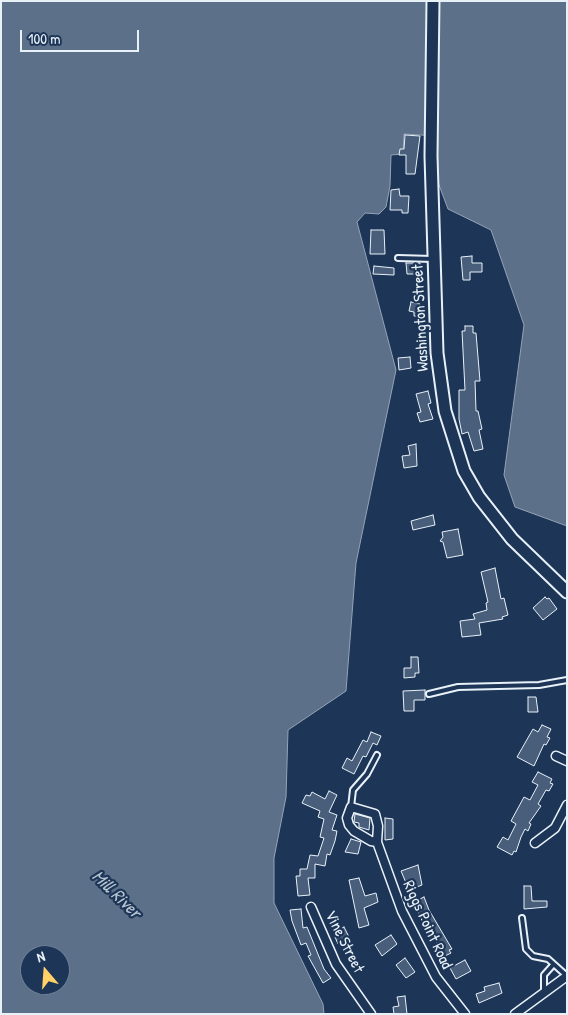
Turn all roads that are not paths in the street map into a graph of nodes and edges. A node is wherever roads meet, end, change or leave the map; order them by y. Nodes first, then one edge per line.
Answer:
1 (433, 1) edge
2 (398, 258) dead end
3 (435, 259) junction
4 (567, 592) edge
5 (567, 680) edge
6 (429, 694) dead end
7 (376, 755) dead end
8 (556, 756) dead end
9 (567, 761) edge
10 (567, 805) edge
11 (351, 807) junction
12 (377, 842) junction
13 (535, 843) dead end
14 (311, 906) dead end
15 (522, 918) dead end
16 (553, 965) junction
17 (567, 976) edge
18 (544, 991) junction
19 (370, 1014) edge
20 (465, 1014) edge
21 (515, 1014) edge

1 - 3 main road, Washington Street
2 - 3 lane
3 - 4 main road, Washington Street
5 - 6 lane
7 - 11 lane
8 - 9 street
10 - 13 street
11 - 12 street
11 - 12 street, Riggs Point Road
12 - 20 street, Riggs Point Road
14 - 19 street, Vine Street
15 - 16 lane
16 - 17 lane
16 - 18 lane
17 - 18 street
18 - 21 street

